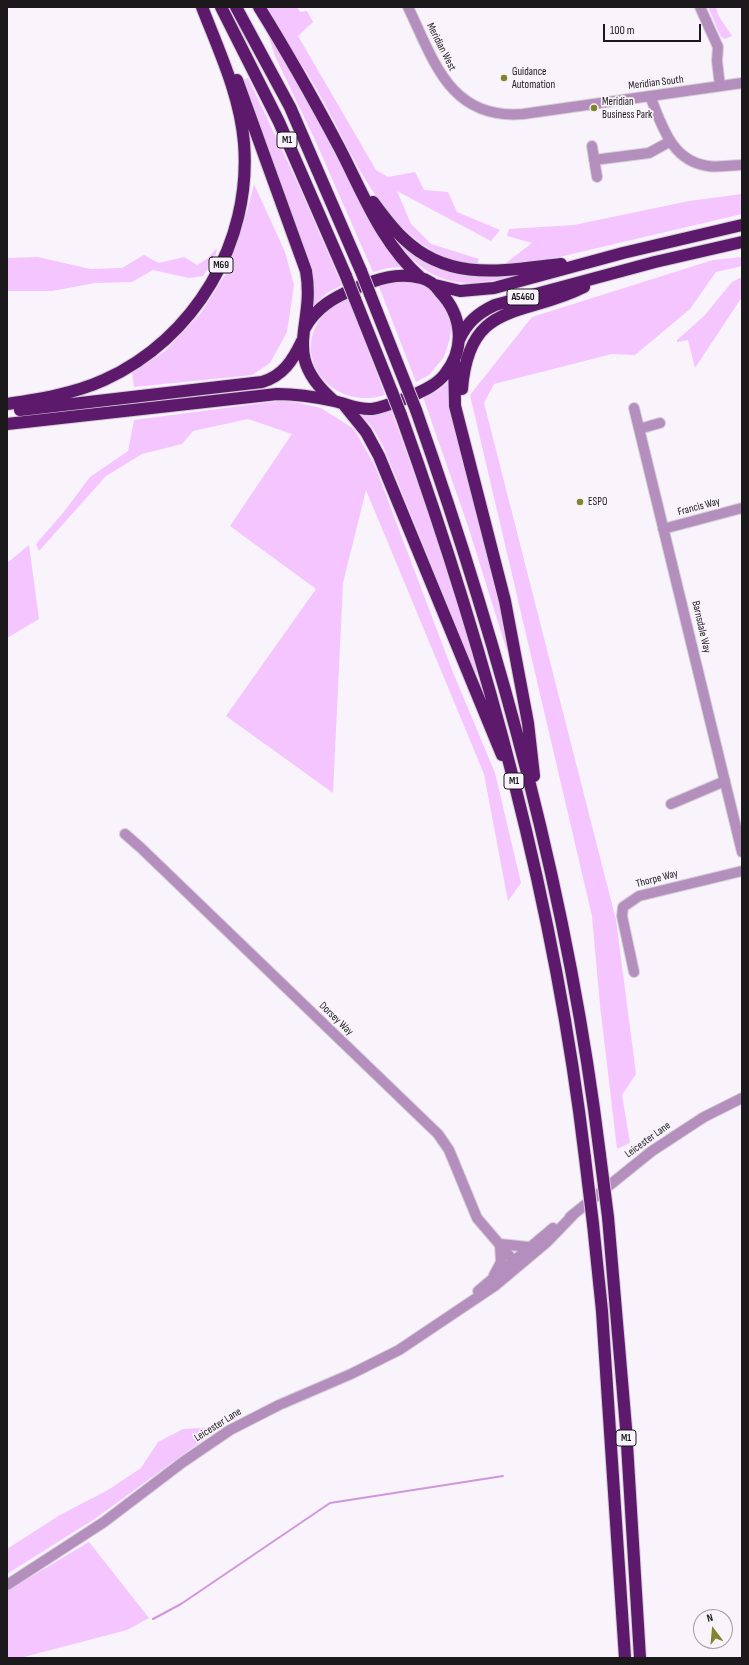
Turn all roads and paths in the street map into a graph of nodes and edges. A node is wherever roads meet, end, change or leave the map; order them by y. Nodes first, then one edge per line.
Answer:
1 (202, 7) edge
2 (209, 7) edge
3 (220, 7) edge
4 (236, 7) edge
5 (253, 7) edge
6 (259, 7) edge
7 (408, 7) edge
8 (700, 7) edge
9 (279, 42) junction
10 (742, 82) edge
11 (720, 86) junction
12 (650, 96) junction
13 (478, 108) joint
14 (669, 142) junction
15 (592, 146) dead end
16 (594, 160) junction
17 (742, 165) edge
18 (597, 177) dead end
19 (359, 186) junction
20 (740, 226) edge
21 (742, 242) edge
22 (594, 260) junction
23 (604, 276) junction
24 (421, 278) junction
25 (435, 285) junction
26 (305, 328) junction
27 (302, 341) junction
28 (458, 342) junction
29 (454, 358) junction
30 (340, 403) junction
31 (7, 404) edge
32 (634, 408) dead end
33 (7, 411) edge
34 (660, 423) dead end
35 (7, 424) edge
36 (639, 429) junction
37 (470, 462) junction
38 (742, 508) edge
39 (663, 529) junction
40 (725, 781) junction
41 (671, 804) dead end
42 (541, 829) junction
43 (125, 834) dead end
44 (528, 842) junction
45 (742, 852) edge
46 (742, 871) edge
47 (634, 972) dead end
48 (742, 1098) edge
49 (575, 1213) junction
50 (500, 1244) junction
51 (529, 1247) junction
52 (516, 1264) junction
53 (491, 1279) junction
54 (456, 1311) junction
55 (7, 1585) edge
56 (625, 1658) edge
57 (640, 1658) edge

1 - 31 highway, M69
2 - 26 highway
3 - 44 highway, M1, bridge
4 - 42 highway, M1, bridge
5 - 9 highway
6 - 9 highway
7 - 13 street, Meridian West
8 - 11 street
9 - 19 highway
10 - 11 street, Meridian South
11 - 12 street, Meridian South
12 - 13 street, Meridian South
12 - 14 street
14 - 16 street
14 - 17 street
15 - 16 street
16 - 18 street
19 - 22 highway
19 - 24 highway
20 - 22 highway, A5460
21 - 23 highway, A5460
22 - 25 highway, A5460
23 - 28 highway, A5460
23 - 37 highway
24 - 25 highway
24 - 26 highway
25 - 28 highway
26 - 27 highway
27 - 30 highway
27 - 33 highway
28 - 29 highway
29 - 30 highway
29 - 37 highway
30 - 35 highway
30 - 44 highway
32 - 36 street, Barnsdale Way
34 - 36 street
36 - 39 street, Barnsdale Way
37 - 42 highway
38 - 39 street, Francis Way
39 - 40 street, Barnsdale Way
40 - 41 street
40 - 45 street, Barnsdale Way
42 - 57 highway, M1, bridge
43 - 50 street, Dorsey Way
44 - 56 highway, M1, bridge
46 - 47 street, Thorpe Way
48 - 49 street, Leicester Lane
49 - 51 street, Leicester Lane
49 - 52 street, Leicester Lane
50 - 51 street
50 - 52 street, Dorsey Way
50 - 53 street
51 - 52 street, Leicester Lane
52 - 53 street, Leicester Lane
52 - 54 street, Leicester Lane
53 - 54 street, Leicester Lane
54 - 55 street, Leicester Lane

